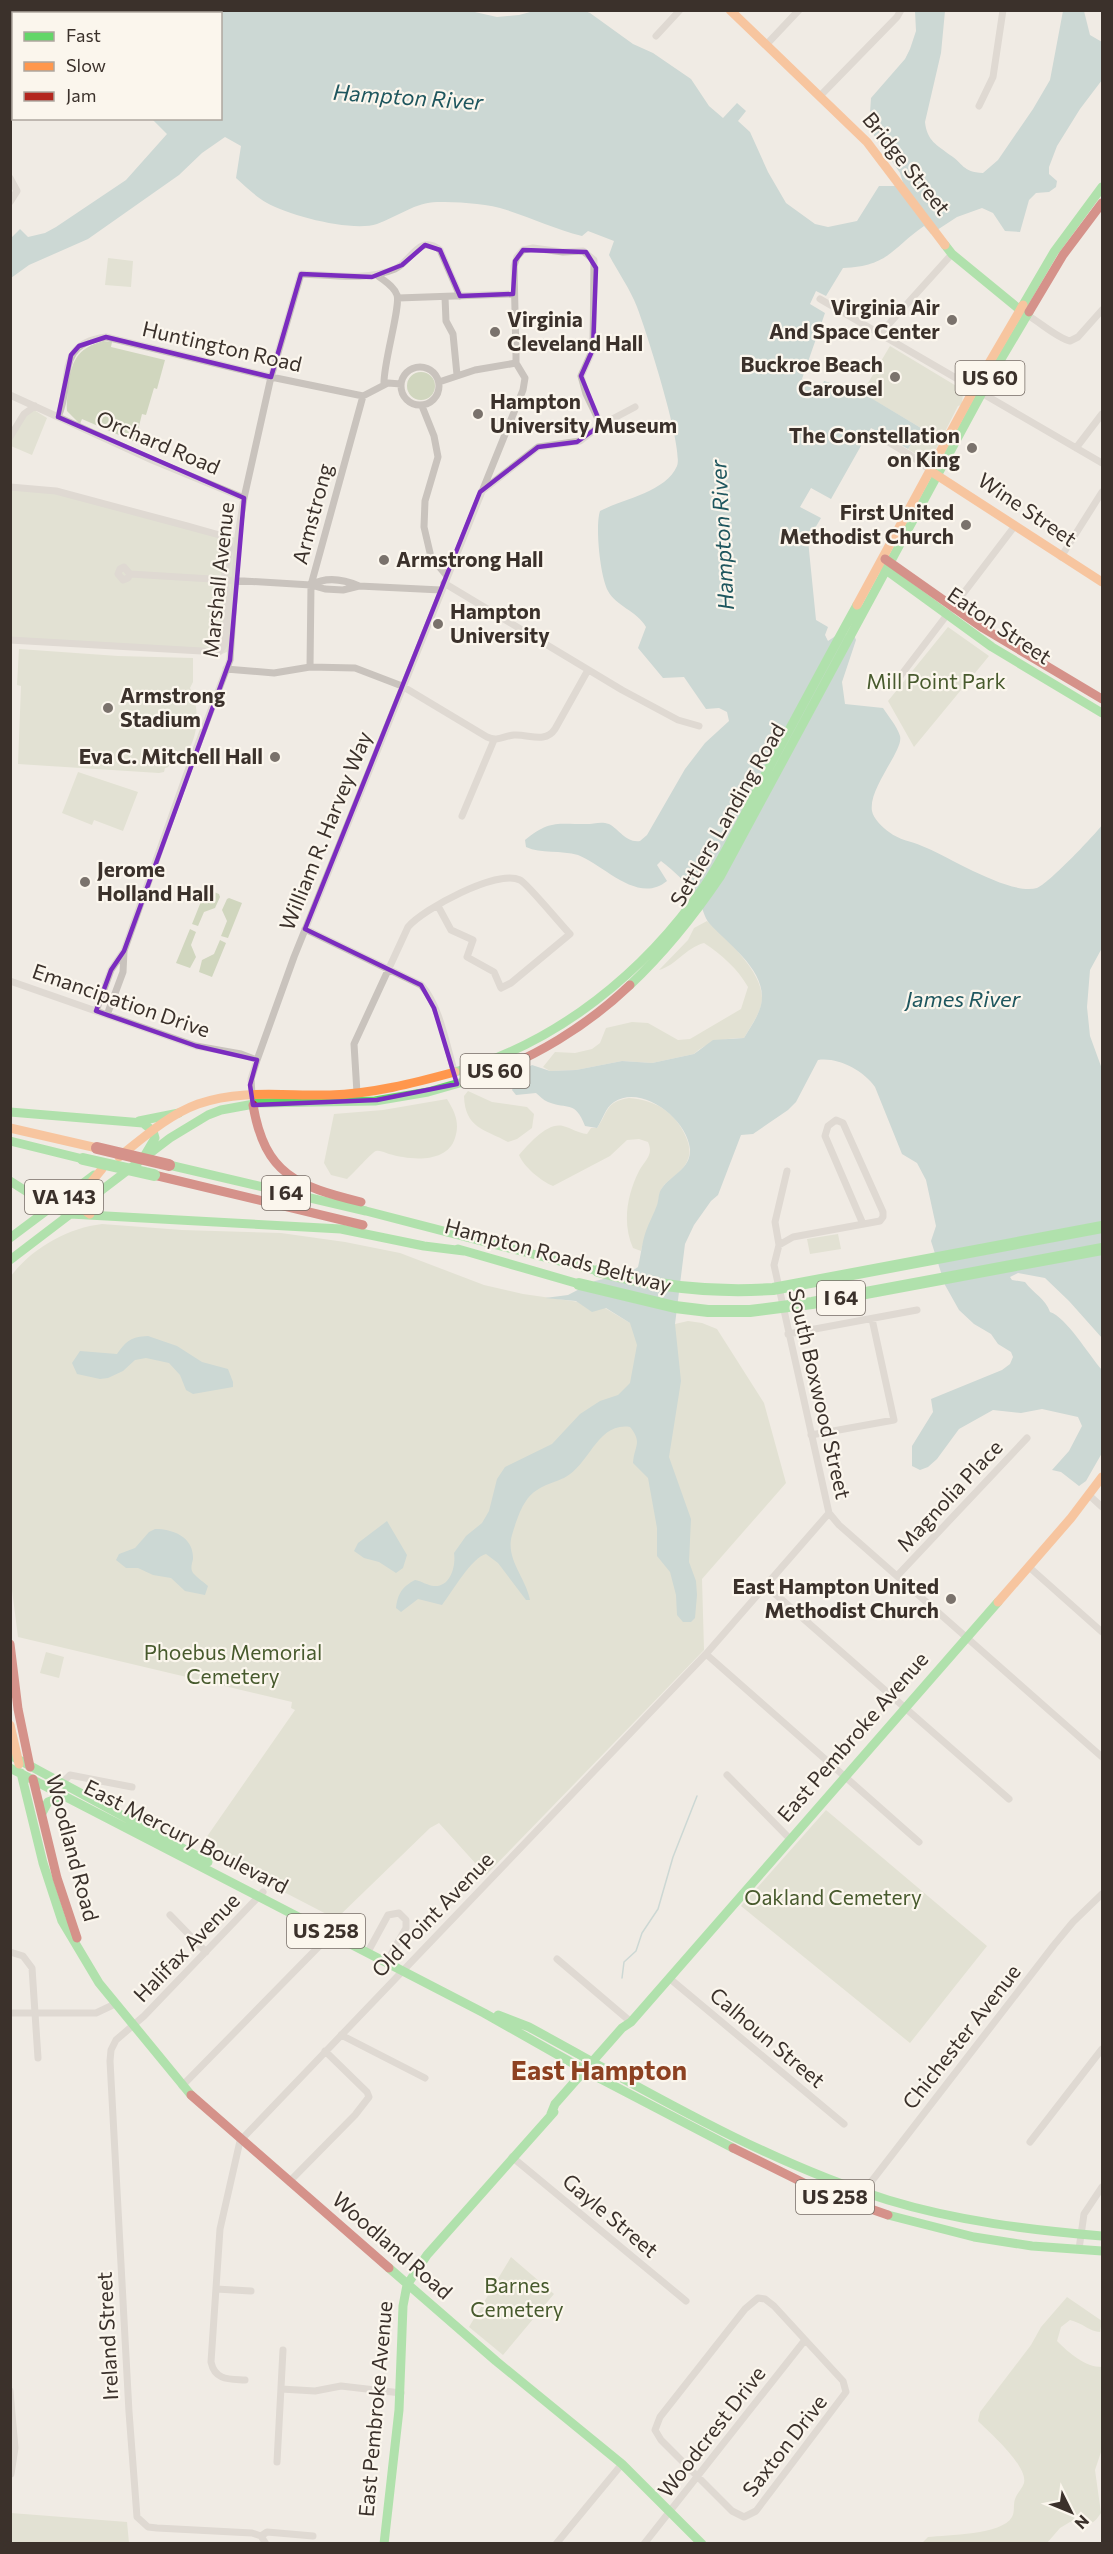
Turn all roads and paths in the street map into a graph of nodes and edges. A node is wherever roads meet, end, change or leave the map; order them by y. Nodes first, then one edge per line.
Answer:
1 (680, 10) edge
2 (730, 10) edge
3 (799, 10) edge
4 (901, 10) edge
5 (1003, 10) edge
6 (656, 36) dead end
7 (766, 45) junction
8 (820, 96) junction
9 (979, 106) dead end
10 (10, 178) edge
11 (1099, 201) edge
12 (10, 202) edge
13 (952, 254) junction
14 (377, 275) junction
15 (513, 294) junction
16 (460, 296) junction
17 (445, 297) junction
18 (398, 298) junction
19 (820, 299) dead end
20 (1102, 310) edge
21 (1023, 313) junction
22 (879, 334) junction
23 (516, 363) junction
24 (457, 375) junction
25 (271, 377) junction
26 (439, 382) junction
27 (384, 384) junction
28 (401, 384) junction
29 (977, 392) junction
30 (10, 395) edge
31 (363, 396) junction
32 (35, 406) junction
33 (422, 406) junction
34 (635, 407) dead end
35 (1102, 414) edge
36 (58, 417) junction
37 (601, 426) junction
38 (10, 437) edge
39 (885, 440) dead end
40 (1076, 448) junction
41 (1102, 463) edge
42 (934, 472) junction
43 (10, 487) edge
44 (1102, 492) edge
45 (480, 493) junction
46 (244, 498) junction
47 (1014, 527) junction
48 (1061, 557) junction
49 (884, 563) junction
50 (130, 574) dead end
51 (224, 579) junction
52 (236, 580) junction
53 (1102, 582) edge
54 (444, 583) junction
55 (311, 585) junction
56 (950, 612) junction
57 (10, 640) edge
58 (310, 667) junction
59 (226, 669) junction
60 (588, 670) junction
61 (895, 683) dead end
62 (402, 686) junction
63 (1102, 699) edge
64 (1102, 713) edge
65 (699, 726) dead end
66 (494, 740) junction
67 (462, 816) dead end
68 (438, 906) junction
69 (305, 929) junction
70 (124, 951) junction
71 (388, 968) junction
72 (10, 981) edge
73 (96, 1011) junction
74 (107, 1015) junction
75 (257, 1060) junction
76 (456, 1078) junction
77 (357, 1093) junction
78 (252, 1100) junction
79 (10, 1112) edge
80 (178, 1113) junction
81 (134, 1122) junction
82 (10, 1128) edge
83 (153, 1131) junction
84 (10, 1141) edge
85 (142, 1160) junction
86 (102, 1169) junction
87 (787, 1171) dead end
88 (10, 1181) edge
89 (51, 1207) junction
90 (86, 1210) junction
91 (70, 1214) junction
92 (863, 1224) junction
93 (1102, 1227) edge
94 (10, 1238) edge
95 (779, 1245) junction
96 (1102, 1249) edge
97 (464, 1251) junction
98 (525, 1252) junction
99 (10, 1260) edge
100 (917, 1310) dead end
101 (872, 1319) junction
102 (788, 1334) junction
103 (810, 1435) junction
104 (1027, 1438) dead end
105 (1102, 1477) edge
106 (1090, 1496) junction
107 (1102, 1507) edge
108 (829, 1512) junction
109 (1029, 1567) junction
110 (897, 1576) junction
111 (765, 1585) junction
112 (1102, 1632) edge
113 (967, 1638) junction
114 (10, 1644) edge
115 (706, 1654) junction
116 (905, 1708) junction
117 (11, 1726) edge
118 (1102, 1756) edge
119 (18, 1764) edge
120 (726, 1775) dead end
121 (844, 1776) junction
122 (33, 1779) junction
123 (132, 1787) dead end
124 (63, 1789) junction
125 (1009, 1799) dead end
126 (42, 1813) junction
127 (790, 1839) junction
128 (919, 1842) dead end
129 (52, 1878) junction
130 (261, 1894) junction
131 (1102, 1894) edge
132 (170, 1915) dead end
133 (333, 1932) junction
134 (370, 1948) junction
135 (10, 1952) edge
136 (206, 1952) junction
137 (389, 1958) junction
138 (557, 1959) dead end
139 (404, 1969) junction
140 (669, 1978) junction
141 (115, 2004) junction
142 (10, 2013) edge
143 (35, 2013) junction
144 (631, 2022) junction
145 (133, 2026) junction
146 (340, 2035) junction
147 (1102, 2049) edge
148 (325, 2051) junction
149 (38, 2058) dead end
150 (592, 2067) junction
151 (425, 2078) dead end
152 (182, 2086) junction
153 (844, 2124) dead end
154 (240, 2141) junction
155 (1030, 2142) dead end
156 (512, 2157) junction
157 (289, 2182) junction
158 (1102, 2187) edge
159 (864, 2191) junction
160 (854, 2204) junction
161 (1080, 2235) junction
162 (1102, 2236) edge
163 (1078, 2249) junction
164 (1102, 2251) edge
165 (407, 2285) junction
166 (216, 2289) junction
167 (251, 2291) dead end
168 (686, 2301) dead end
169 (805, 2340) junction
170 (283, 2350) dead end
171 (245, 2380) dead end
172 (281, 2389) junction
173 (10, 2391) edge
174 (401, 2393) junction
175 (11, 2396) edge
176 (277, 2462) dead end
177 (622, 2464) junction
178 (11, 2474) edge
179 (698, 2477) junction
180 (670, 2510) junction
181 (261, 2536) junction
182 (313, 2536) dead end
183 (266, 2544) edge
184 (384, 2544) edge
185 (556, 2544) edge
186 (644, 2544) edge
187 (702, 2544) edge

1 - 6 street
2 - 7 main road, Bridge Street
3 - 7 street
4 - 8 street
5 - 9 street
7 - 8 main road, Bridge Street
8 - 13 main road, Bridge Street
10 - 12 street
11 - 21 main road, Settlers Landing Road / US 60
13 - 21 main road, Bridge Street
13 - 22 street
14 - 16 street
14 - 18 street
14 - 25 street, Marshall Avenue
15 - 16 street
15 - 23 street
15 - 37 street
16 - 17 street
17 - 18 street
17 - 24 street
18 - 27 street
19 - 22 street
20 - 21 street
21 - 29 main road, Settlers Landing Road / US 60
22 - 29 street
23 - 24 street
23 - 45 street, William R. Harvey Way
24 - 26 street
25 - 31 street, Huntington Road
25 - 36 street, Huntington Road
25 - 46 street, Marshall Avenue
26 - 28 street
26 - 33 street
27 - 28 street
27 - 31 street
28 - 33 street
29 - 40 street
29 - 42 main road, Settlers Landing Road / US 60
30 - 32 street, Orchard Road
31 - 55 street, Armstrong
32 - 36 street, Orchard Road
32 - 38 street
33 - 54 street
34 - 37 street
35 - 40 street
36 - 46 street, Orchard Road
37 - 45 street
39 - 42 street
40 - 41 street
42 - 47 main road, Wine Street
42 - 49 main road, Settlers Landing Road / US 60
43 - 51 street
44 - 48 street
45 - 54 street, William R. Harvey Way
46 - 52 street, Marshall Avenue
47 - 48 main road, Wine Street
47 - 56 street
48 - 53 main road, Wine Street
49 - 56 main road, Eaton Street
49 - 76 main road, Settlers Landing Road / US 60
50 - 51 street
51 - 52 street
51 - 57 street
52 - 55 street
52 - 59 street, Marshall Avenue
54 - 55 street
54 - 60 street
54 - 62 street, William R. Harvey Way
55 - 58 street, Armstrong
56 - 61 street
56 - 63 main road, Eaton Street
56 - 64 main road, Eaton Street
58 - 59 street
58 - 62 street
59 - 70 street, Marshall Avenue
60 - 65 street
60 - 66 street
62 - 66 street
62 - 69 street, William R. Harvey Way
66 - 67 street
68 - 68 street
68 - 71 street
69 - 71 street
69 - 75 street, William R. Harvey Way
70 - 73 street, Marshall Avenue
70 - 74 street, Marshall Avenue
71 - 76 street
71 - 77 street
72 - 73 street, Emancipation Drive
73 - 74 street, Emancipation Drive
74 - 75 street, Emancipation Drive
75 - 78 street, William R. Harvey Way
76 - 77 main road, Settlers Landing Road / US 60
76 - 78 main road, Settlers Landing Road / US 60
77 - 78 main road, Settlers Landing Road / US 60
78 - 80 main road, Settlers Landing Road / US 60
78 - 85 main road, Settlers Landing Road / US 60
78 - 98 main road
79 - 81 main road, US 60
80 - 81 main road, US 60
80 - 83 main road, Settlers Landing Road / VA 143
81 - 83 main road
82 - 98 main road, Hampton Roads Beltway / I 64, bridge
83 - 85 main road
83 - 86 main road, Settlers Landing Road / VA 143
84 - 97 main road, Hampton Roads Beltway / I 64, bridge
85 - 90 main road, Settlers Landing Road / US 60
86 - 89 main road, Settlers Landing Road / VA 143
86 - 90 main road
87 - 95 street, South Boxwood Street
88 - 89 main road
89 - 91 main road
89 - 94 main road, Settlers Landing Road / VA 143
90 - 91 main road
90 - 97 main road
91 - 99 main road, VA 143
92 - 92 street
92 - 95 street
93 - 98 main road, Hampton Roads Beltway / I 64, bridge
95 - 102 street, South Boxwood Street
96 - 97 main road, Hampton Roads Beltway / I 64, bridge
100 - 101 street
101 - 102 street
101 - 103 street
102 - 103 street, South Boxwood Street
103 - 108 street, South Boxwood Street
104 - 110 street, Magnolia Place
105 - 106 main road, East Pembroke Avenue
106 - 107 street
106 - 109 main road, East Pembroke Avenue
108 - 110 street, South Boxwood Street
108 - 111 street, Old Point Avenue
109 - 112 street
109 - 113 main road, East Pembroke Avenue
110 - 113 street, South Boxwood Street
111 - 115 street, Old Point Avenue
111 - 116 street
113 - 116 main road, East Pembroke Avenue
113 - 118 street, South Boxwood Street
114 - 119 main road, Woodland Road
115 - 121 street
115 - 139 street, Old Point Avenue
116 - 121 main road, East Pembroke Avenue
116 - 125 street
117 - 119 main road, Woodland Road
119 - 122 main road, East Mercury Boulevard / US 258
119 - 124 main road, East Mercury Boulevard / US 258
119 - 129 main road, Woodland Road
120 - 127 street
121 - 127 main road, East Pembroke Avenue
121 - 128 street
122 - 124 main road, East Mercury Boulevard / US 258
122 - 126 main road, Woodland Road
123 - 124 street
124 - 126 main road
124 - 130 main road, East Mercury Boulevard / US 258
126 - 129 main road, Woodland Road
127 - 140 main road, East Pembroke Avenue
129 - 141 main road, Woodland Road
130 - 133 main road, East Mercury Boulevard / US 258
130 - 136 street, Halifax Avenue
131 - 159 street, Chichester Avenue
132 - 136 street
133 - 134 main road, East Mercury Boulevard / US 258
133 - 139 main road, East Mercury Boulevard / US 258
133 - 152 street
134 - 137 main road, East Mercury Boulevard / US 258
134 - 137 street
135 - 143 street
136 - 145 street, Halifax Avenue
137 - 139 main road, East Mercury Boulevard / US 258
138 - 144 street
139 - 146 street, Old Point Avenue
139 - 150 main road, East Mercury Boulevard / US 258
140 - 144 main road, East Pembroke Avenue
140 - 153 street, Calhoun Street
141 - 143 street
141 - 145 main road, Woodland Road
142 - 143 street
143 - 149 street
144 - 150 main road, East Pembroke Avenue
145 - 152 main road, Woodland Road
145 - 181 street, Ireland Street
146 - 148 street, Old Point Avenue
146 - 151 street
147 - 155 street
148 - 154 street, Old Point Avenue
148 - 157 street
150 - 156 main road, East Pembroke Avenue
150 - 159 main road, East Mercury Boulevard / US 258
150 - 160 main road, East Mercury Boulevard / US 258
152 - 154 main road, Woodland Road
154 - 157 main road, Woodland Road
154 - 166 street
156 - 165 main road, East Pembroke Avenue
156 - 168 street, Gayle Street
157 - 165 main road, Woodland Road
158 - 161 street
159 - 160 street, Chichester Avenue
159 - 161 main road, East Mercury Boulevard / US 258
160 - 163 main road, East Mercury Boulevard / US 258
161 - 162 main road, East Mercury Boulevard / US 258
161 - 163 street
163 - 164 main road, East Mercury Boulevard / US 258
165 - 174 main road, East Pembroke Avenue
165 - 177 main road, Woodland Road
166 - 167 street
166 - 171 street
169 - 179 street, Woodcrest Drive
169 - 179 street, Saxton Drive
169 - 179 street
170 - 172 street
172 - 174 street
172 - 176 street
173 - 175 street
174 - 184 main road, East Pembroke Avenue
175 - 178 street
177 - 180 main road, Woodland Road
177 - 185 street
179 - 180 street, Woodcrest Drive
180 - 186 street, Woodcrest Drive
180 - 187 main road, Woodland Road
181 - 182 street, Ireland Street
181 - 183 street

